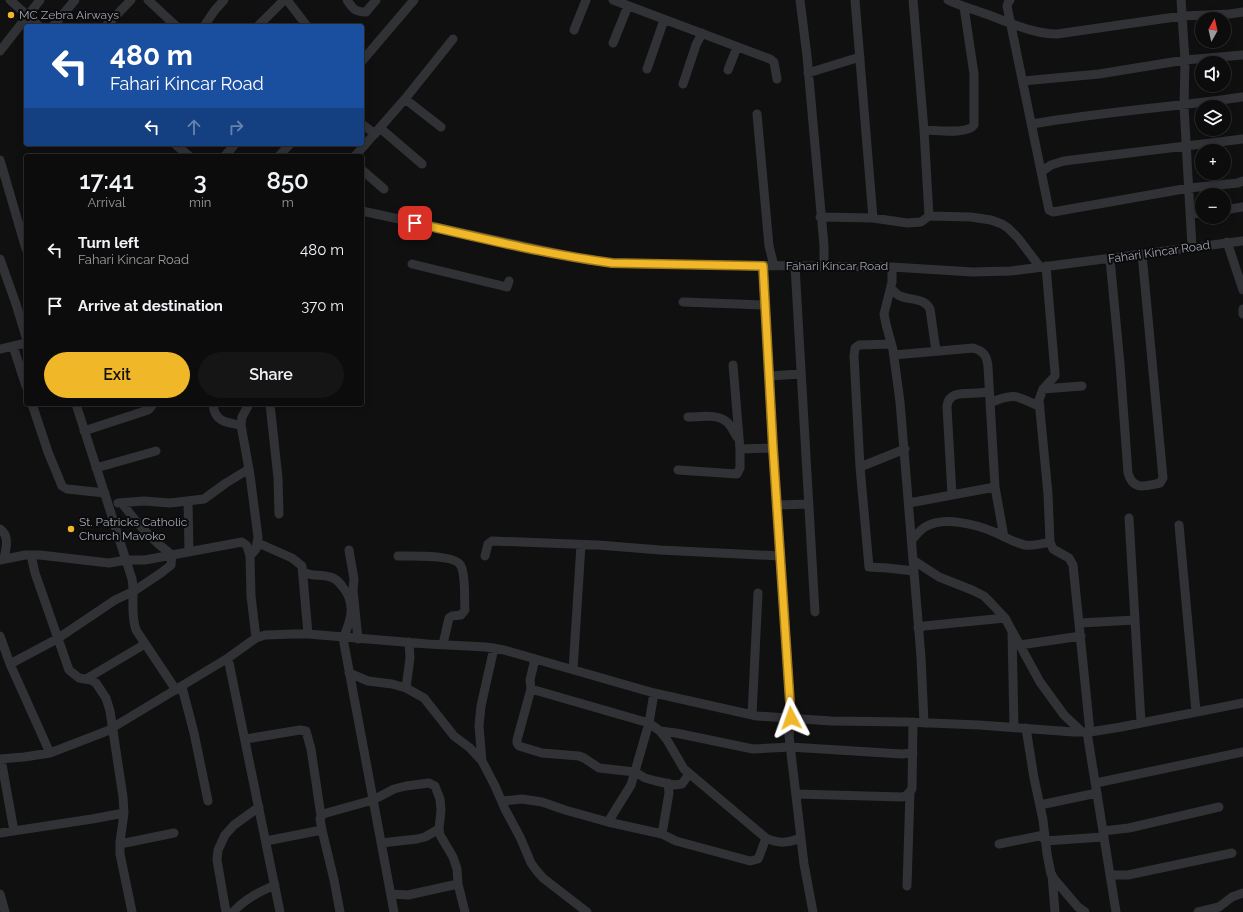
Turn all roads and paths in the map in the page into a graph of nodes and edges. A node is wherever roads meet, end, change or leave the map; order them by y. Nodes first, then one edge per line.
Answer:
1 (10, 0) edge
2 (40, 0) edge
3 (75, 0) edge
4 (131, 0) edge
5 (148, 0) edge
6 (224, 0) edge
7 (284, 0) edge
8 (288, 0) edge
9 (347, 0) edge
10 (376, 0) edge
11 (414, 0) edge
12 (586, 0) edge
13 (613, 0) edge
14 (800, 0) edge
15 (855, 0) edge
16 (913, 0) edge
17 (948, 0) edge
18 (1010, 0) edge
19 (1181, 0) edge
20 (628, 6) junction
21 (964, 7) junction
22 (1243, 12) edge
23 (27, 16) junction
24 (1182, 16) junction
25 (664, 20) junction
26 (165, 22) edge
27 (37, 24) edge
28 (55, 24) edge
29 (108, 24) edge
30 (205, 24) edge
31 (260, 24) edge
32 (306, 24) edge
33 (1010, 24) junction
34 (574, 30) dead end
35 (702, 33) junction
36 (0, 34) edge
37 (453, 39) dead end
38 (8, 40) junction
39 (613, 43) dead end
40 (737, 47) junction
41 (0, 51) edge
42 (1243, 55) edge
43 (860, 58) junction
44 (364, 59) edge
45 (1186, 60) junction
46 (647, 69) dead end
47 (728, 70) dead end
48 (808, 73) junction
49 (777, 79) dead end
50 (1023, 81) junction
51 (683, 84) dead end
52 (1243, 97) edge
53 (405, 99) junction
54 (1184, 106) junction
55 (757, 114) dead end
56 (1032, 124) junction
57 (364, 125) edge
58 (441, 127) dead end
59 (924, 130) junction
60 (377, 131) junction
61 (1243, 139) edge
62 (179, 146) edge
63 (233, 146) edge
64 (288, 146) edge
65 (364, 146) edge
66 (364, 146) edge
67 (1187, 147) junction
68 (187, 154) edge
69 (227, 154) edge
70 (281, 154) edge
71 (357, 154) edge
72 (0, 160) edge
73 (422, 164) dead end
74 (364, 172) edge
75 (1042, 172) junction
76 (1243, 181) edge
77 (384, 188) dead end
78 (1189, 188) junction
79 (1243, 207) edge
80 (1231, 209) edge
81 (364, 212) edge
82 (1195, 213) edge
83 (1190, 214) junction
84 (929, 216) junction
85 (820, 217) junction
86 (873, 218) junction
87 (23, 226) edge
88 (1243, 241) edge
89 (1227, 242) junction
90 (1192, 247) junction
91 (1142, 254) junction
92 (0, 259) edge
93 (1110, 259) junction
94 (412, 264) dead end
95 (763, 266) junction
96 (774, 266) junction
97 (795, 266) junction
98 (824, 266) junction
99 (892, 267) junction
100 (1043, 267) junction
101 (2, 271) edge
102 (509, 281) dead end
103 (891, 288) junction
104 (1243, 290) edge
105 (683, 302) dead end
106 (765, 305) junction
107 (1243, 309) edge
108 (1243, 314) edge
109 (24, 330) edge
110 (24, 343) edge
111 (891, 344) junction
112 (13, 346) junction
113 (0, 350) edge
114 (936, 351) junction
115 (894, 355) junction
116 (733, 365) dead end
117 (801, 374) junction
118 (769, 376) junction
119 (24, 380) edge
120 (1082, 386) dead end
121 (1043, 389) junction
122 (989, 391) junction
123 (990, 403) junction
124 (33, 406) edge
125 (77, 406) edge
126 (152, 406) edge
127 (213, 406) edge
128 (247, 406) edge
129 (270, 406) edge
130 (1040, 408) junction
131 (688, 417) dead end
132 (241, 425) junction
133 (84, 430) junction
134 (738, 438) junction
135 (773, 448) junction
136 (740, 449) junction
137 (905, 449) junction
138 (156, 451) dead end
139 (860, 467) junction
140 (96, 468) junction
141 (249, 469) junction
142 (678, 470) dead end
143 (995, 487) junction
144 (105, 493) junction
145 (952, 494) junction
146 (188, 501) junction
147 (122, 503) junction
148 (909, 503) junction
149 (809, 504) junction
150 (108, 505) junction
151 (778, 505) junction
152 (279, 514) dead end
153 (1129, 518) dead end
154 (1179, 525) dead end
155 (0, 529) edge
156 (1004, 537) junction
157 (912, 540) junction
158 (1050, 542) junction
159 (258, 543) junction
160 (581, 545) junction
161 (349, 550) dead end
162 (189, 551) junction
163 (172, 554) junction
164 (31, 555) junction
165 (250, 556) junction
166 (398, 556) dead end
167 (485, 556) dead end
168 (780, 556) junction
169 (2, 559) edge
170 (126, 560) junction
171 (913, 560) junction
172 (914, 571) junction
173 (303, 572) junction
174 (134, 591) junction
175 (758, 593) dead end
176 (815, 612) dead end
177 (1005, 618) junction
178 (1135, 620) junction
179 (1080, 623) junction
180 (918, 628) junction
181 (1012, 630) junction
182 (308, 634) junction
183 (0, 636) edge
184 (1081, 636) junction
185 (256, 638) junction
186 (343, 638) junction
187 (57, 639) junction
188 (358, 639) junction
189 (409, 642) junction
190 (144, 644) junction
191 (443, 644) junction
192 (1020, 645) junction
193 (494, 648) junction
194 (228, 658) junction
195 (535, 659) junction
196 (10, 664) junction
197 (574, 670) junction
198 (349, 673) junction
199 (86, 679) junction
200 (179, 688) junction
201 (406, 688) junction
202 (531, 689) junction
203 (654, 693) junction
204 (1243, 703) edge
205 (1196, 712) junction
206 (752, 715) junction
207 (791, 718) junction
208 (913, 722) junction
209 (1141, 722) junction
210 (649, 723) junction
211 (924, 723) junction
212 (1014, 727) junction
213 (1026, 728) junction
214 (112, 729) junction
215 (660, 731) junction
216 (1086, 732) junction
217 (246, 739) junction
218 (790, 747) junction
219 (1243, 752) edge
220 (50, 753) junction
221 (912, 753) junction
222 (1, 759) edge
223 (482, 761) junction
224 (635, 772) junction
225 (689, 774) junction
226 (1096, 783) junction
227 (668, 784) junction
228 (910, 792) junction
229 (796, 794) junction
230 (1097, 794) junction
231 (373, 800) junction
232 (208, 801) dead end
233 (502, 801) junction
234 (1040, 805) junction
235 (259, 807) junction
236 (1219, 807) dead end
237 (124, 813) junction
238 (321, 816) junction
239 (608, 822) junction
240 (439, 829) junction
241 (14, 830) junction
242 (322, 830) junction
243 (0, 833) edge
244 (174, 833) dead end
245 (662, 834) junction
246 (1103, 834) junction
247 (766, 838) junction
248 (801, 838) junction
249 (1045, 838) junction
250 (266, 841) junction
251 (382, 843) junction
252 (120, 844) junction
253 (999, 844) dead end
254 (1232, 853) dead end
255 (1051, 874) junction
256 (1110, 876) junction
257 (458, 884) junction
258 (275, 885) junction
259 (907, 886) dead end
260 (1243, 893) edge
261 (0, 894) edge
262 (391, 894) junction
263 (5, 912) edge
264 (132, 912) edge
265 (226, 912) edge
266 (234, 912) edge
267 (280, 912) edge
268 (340, 912) edge
269 (394, 912) edge
270 (465, 912) edge
271 (587, 912) edge
272 (813, 912) edge
273 (1055, 912) edge
274 (1085, 912) edge
275 (1116, 912) edge
276 (1198, 912) edge

1 - 23 street
2 - 23 street
3 - 28 street
4 - 29 street
5 - 26 street
6 - 30 street
7 - 31 street
8 - 32 street
9 - 10 street
11 - 44 street
12 - 34 street
13 - 20 street
14 - 48 street
15 - 43 street
16 - 59 street
17 - 21 street
18 - 33 street
19 - 24 street
20 - 25 street
20 - 39 street
21 - 33 street
21 - 59 street
22 - 24 street
23 - 27 street
23 - 38 street
24 - 33 street
24 - 45 street
25 - 35 street
25 - 46 street
33 - 50 street
35 - 40 street
35 - 51 street
36 - 38 street
37 - 53 street
38 - 41 street
40 - 47 street
40 - 49 street
42 - 45 street
43 - 48 street
43 - 86 street
45 - 50 street
45 - 54 street
48 - 85 street
50 - 56 street
52 - 54 street
53 - 58 street
53 - 60 street
54 - 56 street
54 - 67 street
55 - 96 street
56 - 75 street
57 - 60 street
59 - 84 street
60 - 66 street
60 - 73 street
61 - 67 street
62 - 68 street
63 - 69 street
64 - 70 street
65 - 71 street
67 - 75 street
67 - 78 street
72 - 87 street
74 - 77 street
75 - 78 street
76 - 78 street
78 - 83 street
79 - 80 street
81 - 95 street, Fahari Kincar Road
82 - 83 street
83 - 90 street
84 - 86 street
84 - 100 street
85 - 86 street
85 - 98 street
88 - 89 street, Fahari Kincar Road
89 - 90 street, Fahari Kincar Road
89 - 104 street
90 - 91 street, Fahari Kincar Road
91 - 93 street, Fahari Kincar Road
91 - 93 street
92 - 101 street
93 - 100 street, Fahari Kincar Road
94 - 102 street
95 - 96 street, Fahari Kincar Road
95 - 106 street
96 - 97 street, Fahari Kincar Road
97 - 98 street, Fahari Kincar Road
97 - 117 street
98 - 99 street, Fahari Kincar Road
99 - 100 street, Fahari Kincar Road
99 - 103 street
100 - 121 street
101 - 109 street
103 - 111 street
103 - 114 street
105 - 106 street
106 - 118 street
107 - 108 street
110 - 112 street
111 - 115 street
111 - 139 street
112 - 113 street
112 - 119 street
114 - 115 street
114 - 122 street
115 - 137 street
116 - 134 street
117 - 118 street
117 - 149 street
118 - 135 street
120 - 121 street
121 - 130 street
122 - 123 street
122 - 145 street
123 - 130 street
123 - 143 street
124 - 144 street
125 - 133 street
126 - 133 street
127 - 132 street
128 - 132 street
129 - 152 street
130 - 158 street
131 - 134 street
132 - 141 street
133 - 140 street
134 - 136 street
135 - 136 street
135 - 151 street
136 - 142 street
137 - 139 street
137 - 148 street
138 - 140 street
139 - 172 street
140 - 144 street
141 - 146 street
141 - 159 street
143 - 145 street
143 - 156 street
144 - 150 street
145 - 148 street
146 - 147 street
146 - 162 street
147 - 150 street
147 - 163 street
148 - 157 street
149 - 151 street
149 - 176 street
150 - 170 street
151 - 168 street
153 - 178 street
154 - 205 street
155 - 169 street
156 - 157 street
156 - 158 street
157 - 171 street
158 - 179 street
159 - 165 street
159 - 173 street
160 - 167 street
160 - 168 street
160 - 197 street
161 - 188 street
162 - 163 street
162 - 165 street
163 - 170 street
163 - 174 street
164 - 169 street
164 - 170 street
164 - 187 street
165 - 185 street
166 - 191 street
168 - 207 street
170 - 174 street
171 - 172 street
171 - 177 street
172 - 180 street
173 - 182 street
173 - 186 street
174 - 187 street
174 - 190 street
175 - 206 street
177 - 180 street
177 - 181 street
178 - 179 street
178 - 209 street
179 - 184 street
180 - 211 street
181 - 192 street
181 - 212 street
182 - 185 street
182 - 186 street
183 - 196 street
184 - 192 street
184 - 216 street
185 - 194 street
186 - 188 street
186 - 198 street
187 - 196 street
187 - 199 street
188 - 189 street
189 - 191 street
189 - 201 street
190 - 199 street
190 - 200 street
191 - 193 street
192 - 216 street
193 - 195 street
193 - 223 street
194 - 200 street
194 - 217 street
195 - 197 street
195 - 202 street
196 - 220 street
197 - 203 street
198 - 201 street
198 - 231 street
199 - 214 street
200 - 214 street
200 - 232 street
201 - 223 street
202 - 210 street
202 - 224 street
203 - 206 street
203 - 210 street
204 - 205 street
205 - 209 street
206 - 207 street
207 - 208 street
207 - 218 street
208 - 211 street
208 - 221 street
209 - 216 street
210 - 215 street
210 - 224 street
211 - 212 street
212 - 213 street
213 - 216 street
213 - 234 street
214 - 220 street
214 - 237 street
215 - 218 street
215 - 225 street
216 - 226 street
217 - 235 street
217 - 238 street
218 - 221 street
218 - 229 street
219 - 226 street
220 - 222 street
221 - 228 street
222 - 241 street
223 - 233 street
224 - 227 street
224 - 239 street
225 - 227 street
225 - 247 street
226 - 230 street
227 - 245 street
228 - 229 street
228 - 259 street
229 - 248 street
230 - 234 street
230 - 246 street
231 - 238 street
231 - 240 street
231 - 251 street
233 - 239 street
233 - 271 street
234 - 249 street
235 - 250 street
235 - 265 street
236 - 246 street
237 - 241 street
237 - 252 street
238 - 242 street
239 - 245 street
240 - 251 street
240 - 257 street
241 - 243 street
242 - 250 street
242 - 268 street
244 - 252 street
245 - 247 street
246 - 249 street
246 - 256 street
247 - 248 street
248 - 272 street
249 - 253 street
249 - 255 street
250 - 258 street
251 - 262 street
252 - 264 street
254 - 256 street
255 - 273 street
255 - 274 street
256 - 275 street
257 - 262 street
257 - 270 street
258 - 266 street
258 - 267 street
260 - 276 street
261 - 263 street
262 - 269 street

